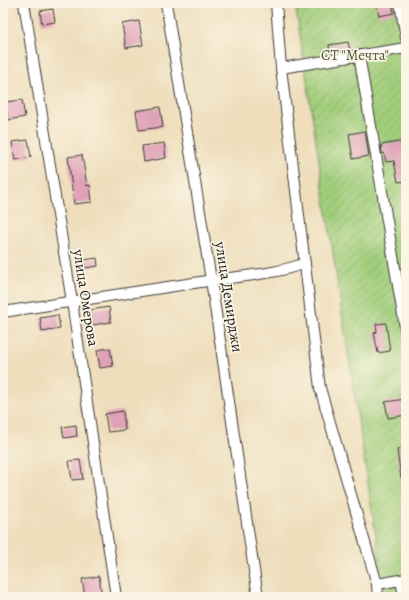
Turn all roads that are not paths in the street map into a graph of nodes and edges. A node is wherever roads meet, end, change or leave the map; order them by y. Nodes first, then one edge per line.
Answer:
1 (24, 3) edge
2 (166, 3) edge
3 (276, 3) edge
4 (400, 3) edge
5 (406, 38) edge
6 (406, 48) edge
7 (359, 55) junction
8 (281, 68) junction
9 (305, 263) junction
10 (211, 280) junction
11 (72, 302) junction
12 (3, 312) edge
13 (406, 333) edge
14 (404, 580) edge
15 (377, 584) junction
16 (116, 597) edge
17 (258, 597) edge
18 (378, 597) edge
19 (404, 597) edge

1 - 11 street, улица Омерова
2 - 10 street, улица Демирджи
3 - 8 street
4 - 5 street
6 - 7 street
7 - 8 street
7 - 13 street
8 - 9 street
9 - 10 street
9 - 15 street
10 - 11 street
10 - 17 street, улица Демирджи
11 - 12 street
11 - 16 street, улица Омерова
14 - 15 street
14 - 19 street
15 - 18 street

